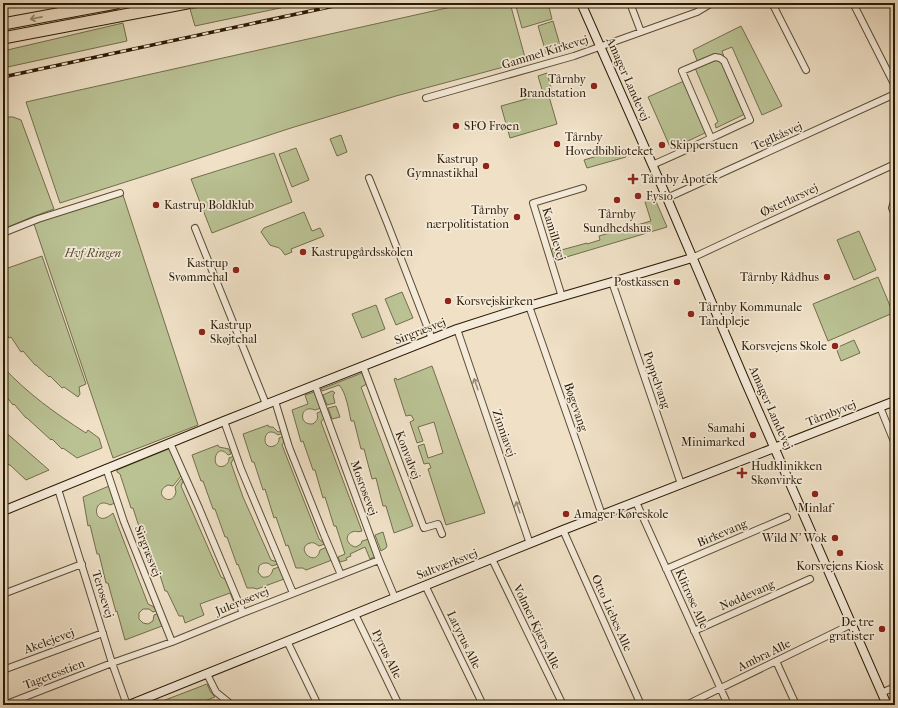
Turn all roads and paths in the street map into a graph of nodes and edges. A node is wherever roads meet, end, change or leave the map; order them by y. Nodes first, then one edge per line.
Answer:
1 (116, 3) edge
2 (187, 3) edge
3 (581, 3) edge
4 (630, 3) edge
5 (712, 3) edge
6 (772, 3) edge
7 (853, 3) edge
8 (130, 14) junction
9 (3, 24) edge
10 (641, 32) junction
11 (3, 38) edge
12 (3, 46) edge
13 (600, 47) junction
14 (806, 70) dead end
15 (895, 86) edge
16 (895, 94) edge
17 (426, 98) dead end
18 (711, 138) junction
19 (895, 164) edge
20 (652, 165) junction
21 (369, 178) dead end
22 (583, 188) dead end
23 (120, 193) dead end
24 (667, 198) junction
25 (895, 202) edge
26 (895, 215) edge
27 (195, 228) dead end
28 (3, 233) edge
29 (692, 258) junction
30 (612, 282) junction
31 (562, 297) junction
32 (529, 306) junction
33 (457, 329) junction
34 (432, 338) junction
35 (364, 366) junction
36 (315, 385) junction
37 (275, 401) junction
38 (895, 401) edge
39 (266, 404) junction
40 (880, 407) junction
41 (224, 421) junction
42 (170, 443) junction
43 (895, 444) edge
44 (775, 447) junction
45 (106, 468) junction
46 (681, 484) junction
47 (58, 489) junction
48 (636, 502) junction
49 (3, 511) edge
50 (602, 515) junction
51 (787, 517) dead end
52 (563, 530) junction
53 (442, 534) dead end
54 (530, 544) junction
55 (492, 559) junction
56 (379, 560) junction
57 (82, 564) junction
58 (666, 569) junction
59 (341, 574) junction
60 (810, 579) dead end
61 (425, 585) junction
62 (293, 593) junction
63 (3, 594) edge
64 (395, 598) junction
65 (243, 613) junction
66 (355, 614) junction
67 (852, 624) junction
68 (694, 631) junction
69 (103, 633) junction
70 (287, 641) junction
71 (172, 642) junction
72 (776, 661) junction
73 (112, 663) junction
74 (3, 670) edge
75 (207, 674) junction
76 (895, 687) edge
77 (720, 688) junction
78 (882, 692) junction
79 (4, 705) edge
80 (128, 705) edge
81 (232, 705) edge
82 (318, 705) edge
83 (399, 705) edge
84 (483, 705) edge
85 (563, 705) edge
86 (641, 705) edge
87 (686, 705) edge
88 (728, 705) edge
89 (796, 705) edge
90 (887, 705) edge

1 -> 9 highway
2 - 8 highway
3 - 13 street, Amager Landevej
4 - 10 street
5 - 10 street, Gammel Kirkevej
6 - 14 street
7 - 15 street
8 - 11 highway
8 - 12 highway
10 - 13 street, Gammel Kirkevej
13 - 17 street, Gammel Kirkevej
13 - 20 street, Amager Landevej
16 - 24 street, Teglkåsvej
18 - 18 street
18 - 20 street
19 - 29 street, Østerlarsvej
20 - 24 street, Amager Landevej
21 - 34 street
22 - 31 street, Kamillevej
23 - 28 street
24 - 29 street, Amager Landevej
25 - 26 street
27 - 39 street
29 - 30 street, Sirgræsvej
29 - 44 street, Amager Landevej
30 - 31 street, Sirgræsvej
30 - 46 street, Poppelvang
31 - 32 street, Sirgræsvej
32 - 33 street, Sirgræsvej
32 - 50 street, Bøgevang
33 - 34 street, Sirgræsvej
54 -> 33 street, Zinniavej
34 - 35 street, Sirgræsvej
35 - 36 street, Sirgræsvej
35 - 53 street, Konvalvej
36 - 37 street, Sirgræsvej
36 - 56 street, Mosrosevej
37 - 39 street, Sirgræsvej
37 - 59 street
38 - 40 street, Tårnbyvej
39 - 41 street, Sirgræsvej
40 - 43 street
40 - 44 street, Tårnbyvej
41 - 42 street, Sirgræsvej
41 - 62 street
42 - 45 street, Sirgræsvej
42 - 65 street
44 - 46 street, Saltværksvej
44 - 67 street, Amager Landevej
45 - 47 street, Sirgræsvej
45 - 71 street, Sirgræsvej
46 - 48 street, Saltværksvej
47 - 49 street, Sirgræsvej
47 - 57 street, Terosevej
48 - 50 street, Saltværksvej
48 - 58 street, Klitrose Alle
50 - 52 street, Saltværksvej
51 - 58 street, Birkevang
52 - 54 street, Saltværksvej
52 - 86 street, Otto Liebes Alle
54 - 55 street, Saltværksvej
55 - 61 street, Saltværksvej
55 - 85 street, Volmer Kjærs Alle
56 - 59 street, Julerosevej
56 - 64 street, Mosrosevej
57 - 63 street
57 - 69 street, Terosevej
58 - 68 street, Klitrose Alle
59 - 62 street, Julerosevej
60 - 68 street, Nøddevang
61 - 64 street, Saltværksvej
61 - 84 street, Latyrus Alle
62 - 65 street, Julerosevej
64 - 66 street, Saltværksvej
65 - 71 street, Julerosevej
66 - 70 street, Saltværksvej
66 - 83 street, Pyrus Alle
67 - 72 street, Ambra Alle
67 - 78 street, Amager Landevej
68 - 77 street, Klitrose Alle
69 - 73 street, Terosevej
69 - 74 street, Akelejevej
70 - 75 street, Saltværksvej
70 - 82 street
71 - 73 street, Julerosevej
72 - 77 street, Ambra Alle
72 - 89 street
73 - 79 street, Tagetesstien
73 - 80 street, Terosevej
75 - 80 street, Saltværksvej
75 - 81 street
76 - 78 street
77 - 87 street, Ambra Alle
77 - 88 street, Klitrose Alle
78 - 90 street, Amager Landevej

